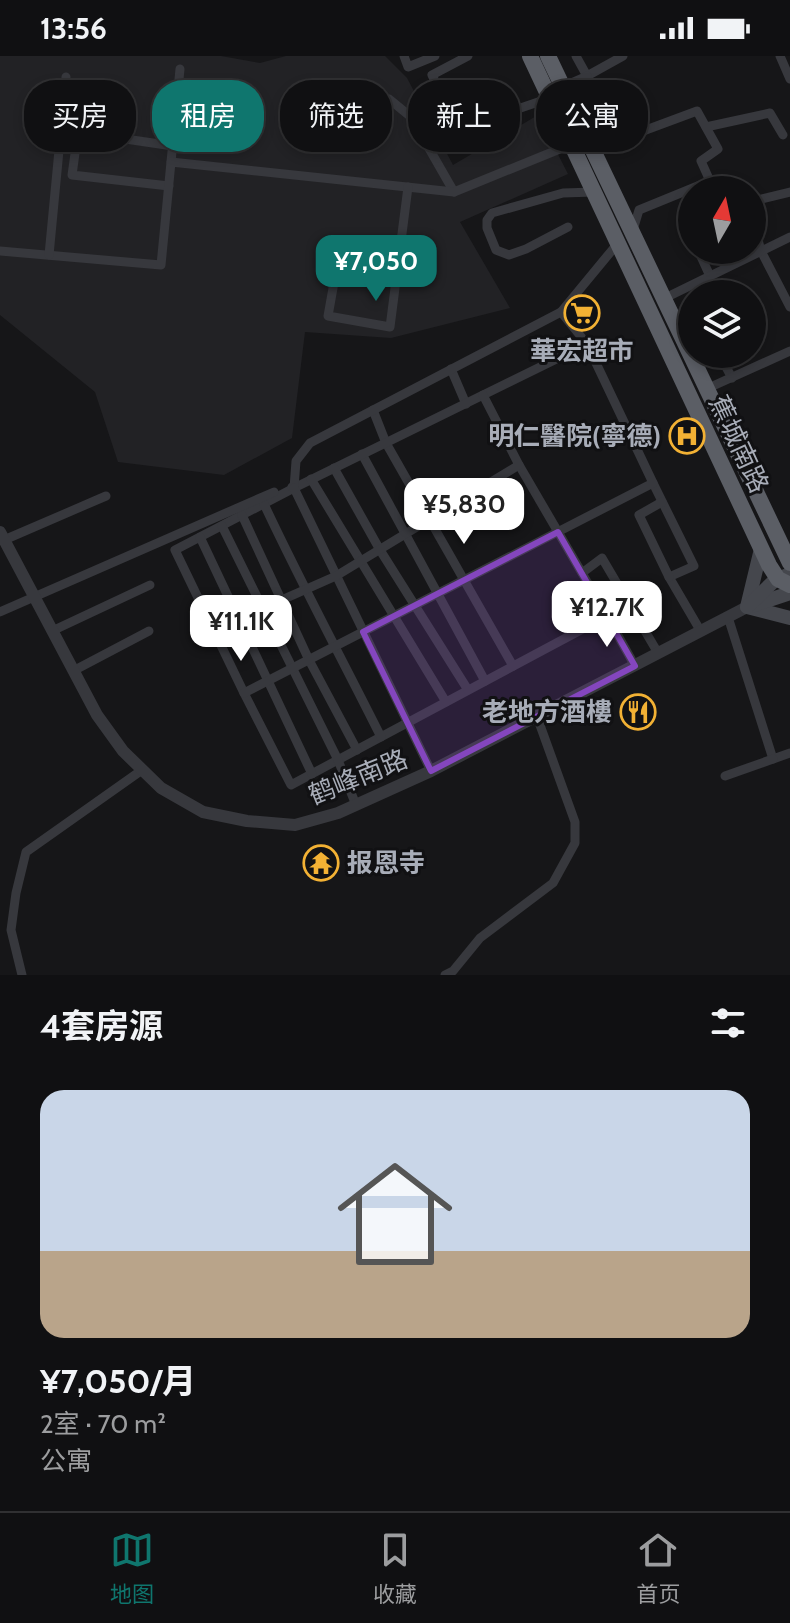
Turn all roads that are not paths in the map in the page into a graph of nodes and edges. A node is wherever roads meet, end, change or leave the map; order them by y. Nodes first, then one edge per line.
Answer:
1 (404, 56) edge
2 (435, 56) edge
3 (468, 56) edge
4 (530, 56) edge
5 (548, 56) edge
6 (576, 56) edge
7 (623, 56) edge
8 (780, 56) edge
9 (180, 69) dead end
10 (587, 76) junction
11 (66, 77) dead end
12 (790, 79) edge
13 (179, 80) edge
14 (547, 80) edge
15 (553, 80) edge
16 (579, 80) edge
17 (536, 100) edge
18 (392, 101) edge
19 (706, 127) junction
20 (648, 129) edge
21 (783, 135) dead end
22 (152, 143) edge
23 (172, 152) edge
24 (552, 152) edge
25 (576, 152) edge
26 (593, 152) edge
27 (171, 162) junction
28 (169, 186) junction
29 (408, 187) junction
30 (454, 192) junction
31 (594, 192) junction
32 (790, 192) edge
33 (766, 198) edge
34 (568, 227) dead end
35 (790, 237) edge
36 (625, 238) junction
37 (766, 249) edge
38 (0, 251) edge
39 (49, 255) junction
40 (766, 261) edge
41 (704, 264) edge
42 (734, 264) edge
43 (397, 271) junction
44 (710, 276) junction
45 (663, 299) junction
46 (790, 307) edge
47 (561, 312) junction
48 (678, 317) edge
49 (587, 344) junction
50 (790, 351) edge
51 (692, 368) edge
52 (727, 368) edge
53 (451, 369) junction
54 (732, 378) junction
55 (697, 392) junction
56 (483, 395) junction
57 (466, 404) junction
58 (373, 410) junction
59 (386, 443) junction
60 (362, 454) junction
61 (519, 465) junction
62 (334, 468) junction
63 (311, 479) junction
64 (653, 483) junction
65 (294, 488) junction
66 (106, 496) dead end
67 (662, 502) junction
68 (264, 504) junction
69 (242, 515) junction
70 (431, 520) junction
71 (222, 526) junction
72 (558, 532) junction
73 (405, 535) junction
74 (2, 536) edge
75 (200, 537) junction
76 (783, 542) edge
77 (761, 549) junction
78 (380, 550) junction
79 (362, 560) junction
80 (790, 563) edge
81 (582, 573) junction
82 (336, 576) junction
83 (669, 577) junction
84 (786, 579) edge
85 (464, 580) junction
86 (150, 585) dead end
87 (304, 590) junction
88 (439, 593) junction
89 (790, 593) edge
90 (33, 597) junction
91 (281, 600) junction
92 (414, 606) junction
93 (747, 607) junction
94 (263, 608) junction
95 (0, 612) edge
96 (607, 616) junction
97 (393, 617) junction
98 (728, 617) junction
99 (790, 618) edge
100 (239, 619) junction
101 (214, 630) junction
102 (700, 630) junction
103 (52, 631) junction
104 (149, 631) dead end
105 (363, 632) junction
106 (336, 646) junction
107 (658, 653) junction
108 (309, 660) junction
109 (513, 666) junction
110 (635, 666) junction
111 (291, 669) junction
112 (73, 671) junction
113 (267, 681) junction
114 (485, 681) junction
115 (468, 690) junction
116 (244, 693) junction
117 (446, 702) junction
118 (536, 714) junction
119 (409, 722) junction
120 (381, 737) junction
121 (357, 750) junction
122 (790, 753) edge
123 (773, 759) junction
124 (338, 760) junction
125 (142, 770) junction
126 (431, 771) junction
127 (312, 774) junction
128 (725, 776) dead end
129 (356, 805) junction
130 (22, 975) edge
131 (445, 975) edge

1 - 2 street
3 - 17 street
4 - 14 highway, 蕉城南路
5 - 15 highway, 蕉城南路
6 - 10 street
7 - 10 street
8 - 12 street
9 - 13 street
10 - 16 street
11 - 39 street
18 - 30 street
19 - 20 street
19 - 21 street
19 - 36 street
22 - 28 street
23 - 27 street
24 - 30 street
25 - 31 highway, 蕉城南路
26 - 36 highway, 蕉城南路
27 - 28 street
27 - 29 street
28 - 39 street
29 - 30 street
29 - 43 street
31 - 34 street
31 - 36 highway, 蕉城南路
32 - 33 street
35 - 37 street
36 - 45 highway, 蕉城南路
36 - 47 street
36 - 55 highway, 蕉城南路
38 - 39 street
40 - 46 street
41 - 44 street
42 - 44 street
43 - 43 street
44 - 45 street
45 - 48 highway, 蕉城南路
47 - 49 street
47 - 53 street
49 - 56 street
49 - 64 street
50 - 54 street
51 - 55 highway, 蕉城南路
52 - 54 street
53 - 57 street
53 - 58 street
54 - 55 street
55 - 76 highway, 蕉城南路
55 - 77 highway, 蕉城南路
56 - 57 street
56 - 61 street
57 - 59 street
58 - 59 street
58 - 65 street
59 - 60 street
59 - 70 street
60 - 62 street
60 - 73 street
61 - 70 street
61 - 72 street
62 - 63 street
62 - 78 street
63 - 65 street
63 - 79 street
64 - 67 street
64 - 72 street
65 - 68 street
65 - 82 street
65 - 90 street
66 - 74 street
67 - 83 street
67 - 83 street
68 - 69 street
68 - 87 street
69 - 71 street
69 - 91 street
70 - 73 street
70 - 85 street
71 - 75 street
71 - 94 street
72 - 81 street
72 - 85 street
73 - 78 street
73 - 88 street
74 - 90 street, 鹤峰南路
75 - 100 street
75 - 101 street
76 - 80 highway, 蕉城南路
77 - 84 highway, 蕉城南路
77 - 93 main road
78 - 79 street
78 - 92 street
79 - 82 street
79 - 97 street
81 - 96 street
81 - 107 street
82 - 87 street
82 - 105 street
83 - 102 street
84 - 93 main road
85 - 88 street
85 - 109 street
86 - 103 street
87 - 91 street
87 - 106 street
88 - 92 street
88 - 114 street
89 - 93 main road
90 - 95 street
90 - 103 street, 鹤峰南路
91 - 94 street
91 - 108 street
92 - 97 street
92 - 115 street
93 - 98 street, 鹤峰南路
93 - 99 main road
94 - 100 street
94 - 111 street
96 - 109 street
96 - 110 street
97 - 105 street
97 - 117 street
98 - 102 street, 鹤峰南路
98 - 123 street
100 - 101 street
100 - 113 street
101 - 116 street
102 - 107 street, 鹤峰南路
103 - 112 street, 鹤峰南路
104 - 112 street
105 - 106 street
105 - 119 street
106 - 108 street
106 - 120 street
107 - 110 street, 鹤峰南路
108 - 111 street
108 - 121 street
109 - 114 street
110 - 118 street, 鹤峰南路
111 - 113 street
111 - 124 street
112 - 125 street, 鹤峰南路
113 - 116 street
113 - 127 street
114 - 115 street
115 - 117 street
116 - 127 street
117 - 119 street
118 - 126 street, 鹤峰南路
118 - 131 street
119 - 120 street
119 - 126 street
120 - 121 street
121 - 124 street
122 - 123 street
123 - 128 street
124 - 127 street
124 - 129 street
125 - 129 street, 鹤峰南路
125 - 130 street
126 - 129 street, 鹤峰南路

